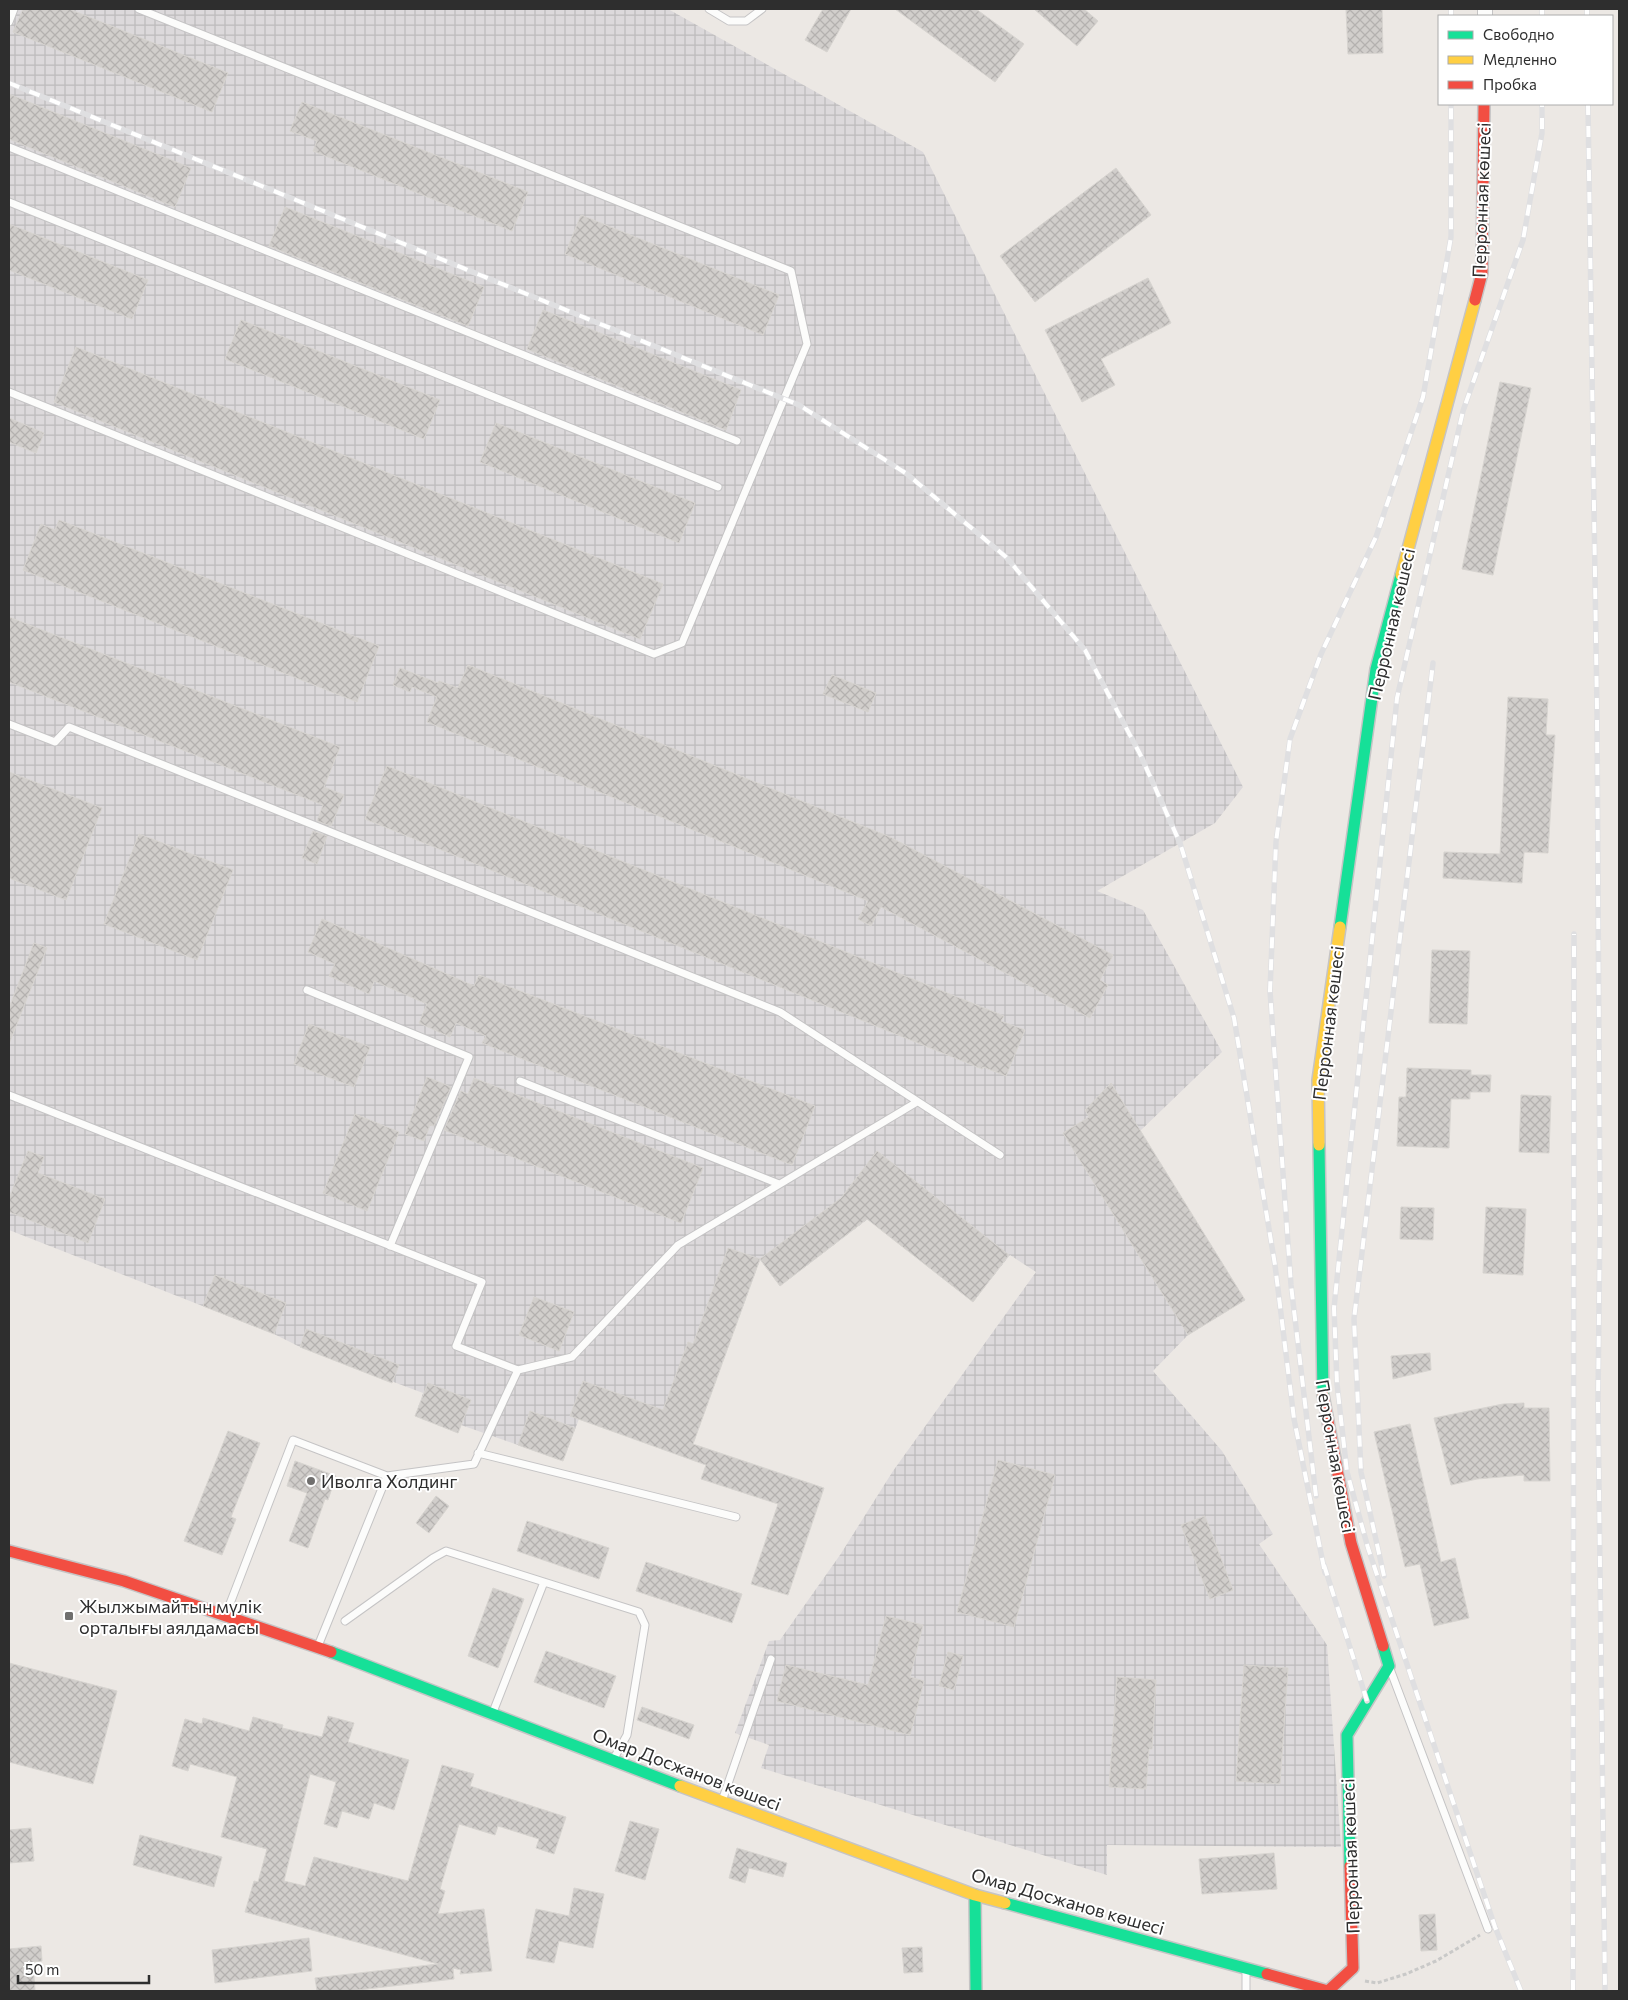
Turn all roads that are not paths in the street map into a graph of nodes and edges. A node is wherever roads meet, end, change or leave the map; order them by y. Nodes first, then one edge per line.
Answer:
1 (14, 9) edge
2 (139, 9) edge
3 (709, 9) edge
4 (762, 9) edge
5 (9, 22) edge
6 (1484, 105) edge
7 (9, 147) edge
8 (9, 202) edge
9 (9, 392) edge
10 (737, 441) dead end
11 (718, 487) dead end
12 (9, 724) edge
13 (307, 990) dead end
14 (520, 1081) dead end
15 (9, 1095) edge
16 (917, 1102) junction
17 (1000, 1156) dead end
18 (780, 1184) junction
19 (390, 1246) junction
20 (518, 1370) junction
21 (478, 1453) junction
22 (387, 1476) junction
23 (736, 1517) dead end
24 (9, 1551) edge
25 (544, 1582) junction
26 (226, 1614) junction
27 (344, 1621) dead end
28 (318, 1646) junction
29 (771, 1659) dead end
30 (1389, 1666) junction
31 (493, 1714) junction
32 (613, 1760) junction
33 (721, 1802) junction
34 (975, 1895) junction
35 (1488, 1929) road end
36 (1246, 1968) junction
37 (1353, 1968) joint
38 (976, 1991) edge
39 (1246, 1991) edge

1 - 5 lane
2 - 9 lane
3 - 4 lane
6 - 30 street, Перронная көшесі
7 - 10 lane
8 - 11 lane
12 - 16 lane
13 - 19 lane
14 - 18 lane
15 - 19 lane
16 - 17 lane
16 - 18 lane
18 - 20 lane
19 - 20 lane
20 - 21 lane
21 - 22 lane
21 - 23 lane
22 - 26 lane
22 - 28 lane
24 - 26 street, Омар Досжанов көшесі
25 - 27 lane
25 - 31 lane
25 - 32 lane
26 - 28 street, Омар Досжанов көшесі
28 - 31 street, Омар Досжанов көшесі
29 - 33 lane
30 - 35 lane
30 - 37 street, Перронная көшесі
31 - 32 street, Омар Досжанов көшесі
32 - 33 street, Омар Досжанов көшесі
33 - 34 street, Омар Досжанов көшесі
34 - 36 street, Омар Досжанов көшесі
34 - 38 street
36 - 37 street, Омар Досжанов көшесі
36 - 39 lane

